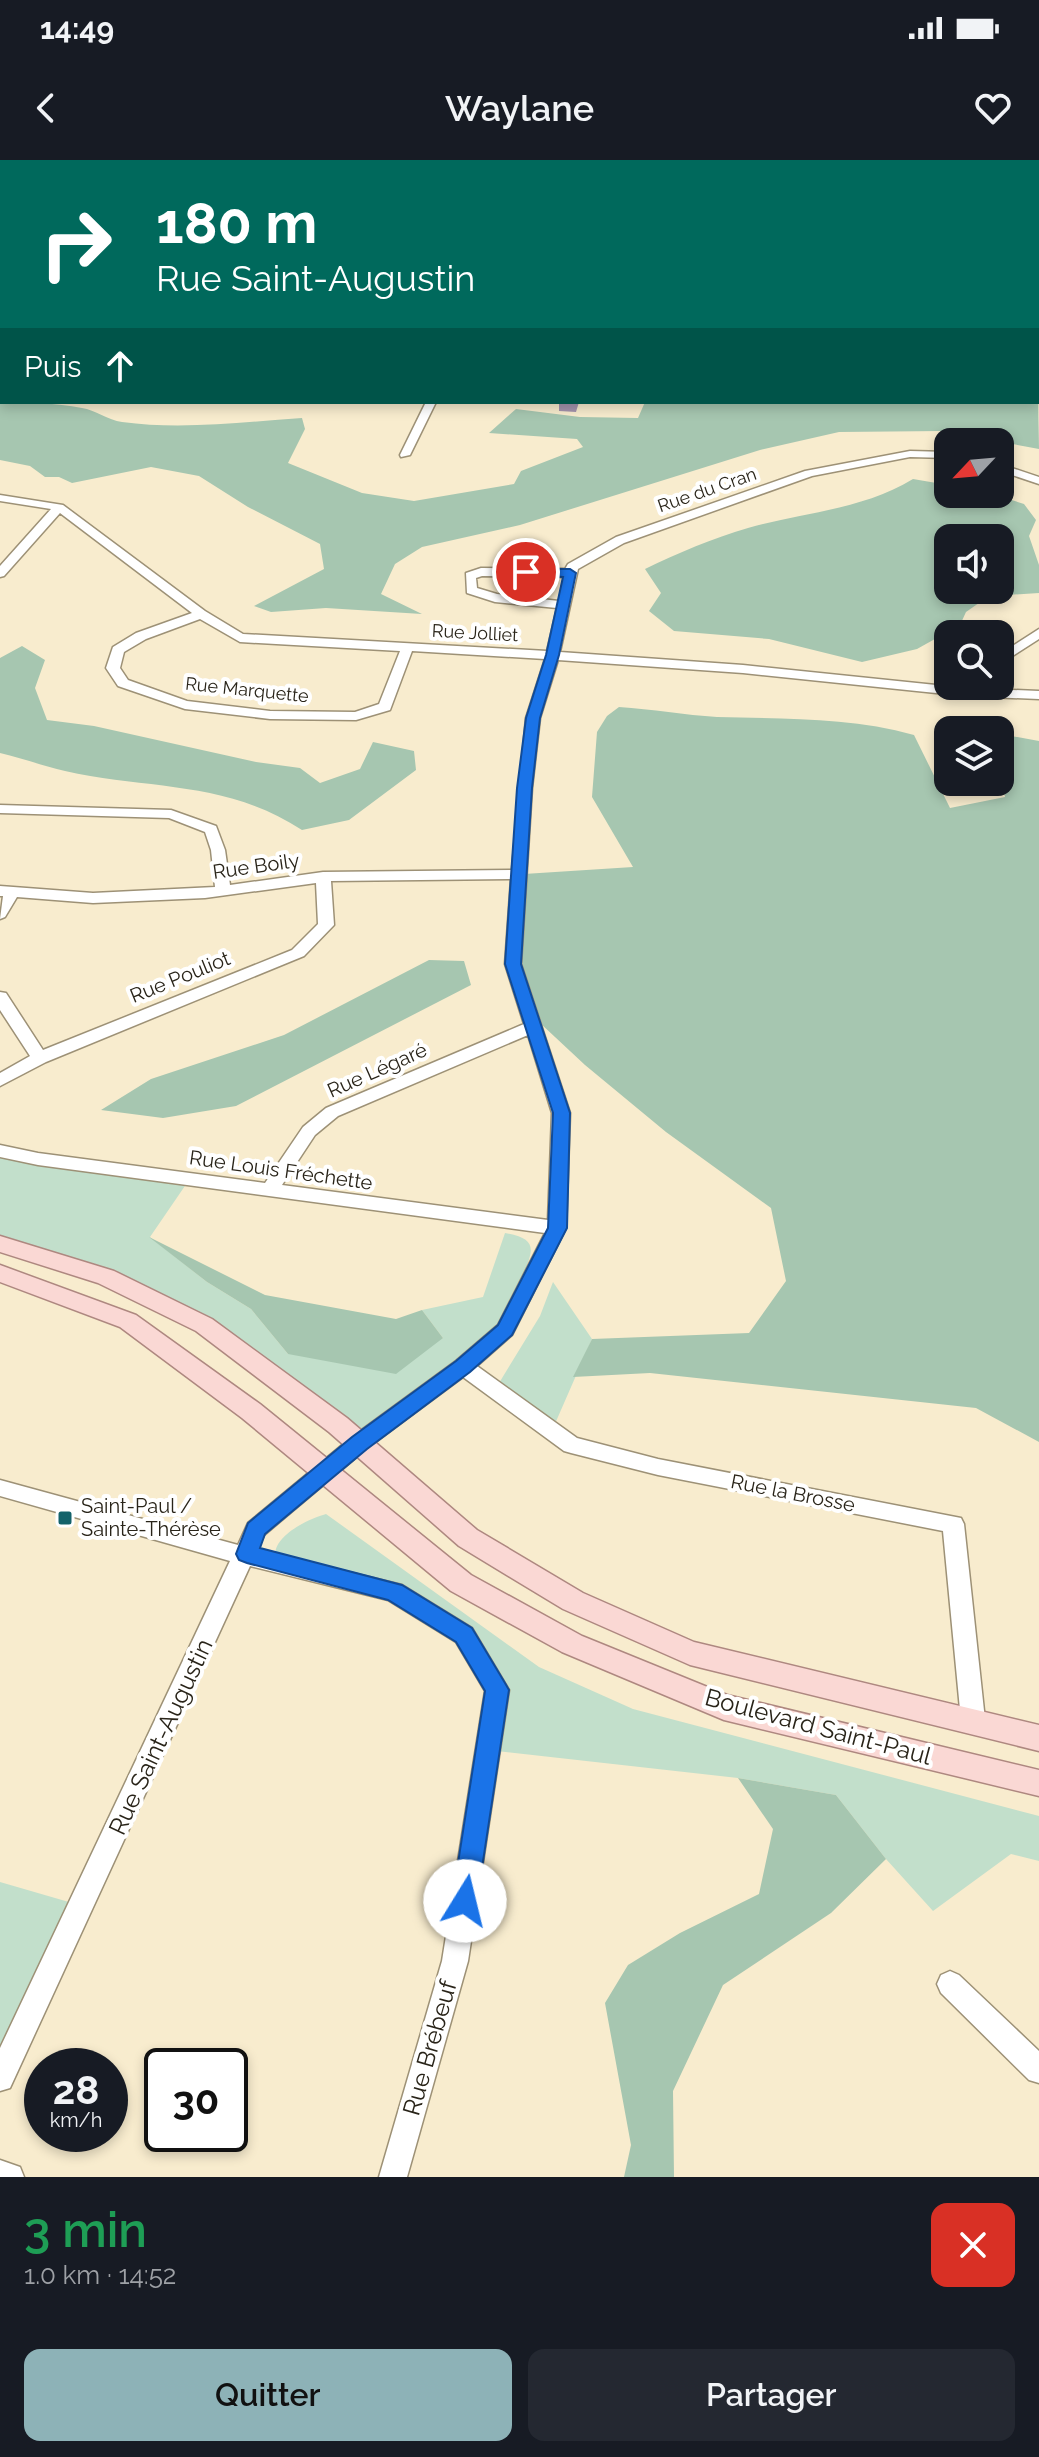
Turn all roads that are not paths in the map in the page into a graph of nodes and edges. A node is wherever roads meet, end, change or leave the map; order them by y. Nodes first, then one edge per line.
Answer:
1 (430, 404) edge
2 (405, 455) dead end
3 (934, 455) edge
4 (1014, 472) edge
5 (1039, 481) edge
6 (0, 498) edge
7 (59, 507) junction
8 (0, 573) edge
9 (570, 573) junction
10 (563, 605) junction
11 (201, 614) junction
12 (1039, 633) edge
13 (407, 648) junction
14 (1014, 650) edge
15 (553, 655) junction
16 (934, 686) edge
17 (1014, 693) edge
18 (1039, 695) edge
19 (0, 809) edge
20 (518, 874) junction
21 (323, 877) junction
22 (6, 892) edge
23 (223, 892) junction
24 (0, 914) edge
25 (0, 997) edge
26 (532, 1027) junction
27 (40, 1058) junction
28 (0, 1080) edge
29 (0, 1151) edge
30 (270, 1190) junction
31 (557, 1228) junction
32 (0, 1244) edge
33 (0, 1273) edge
34 (463, 1366) junction
35 (365, 1439) junction
36 (325, 1471) junction
37 (0, 1488) edge
38 (247, 1554) junction
39 (973, 1720) junction
40 (1039, 1738) edge
41 (1039, 1783) edge
42 (950, 1984) dead end
43 (1039, 2070) edge
44 (0, 2078) edge
45 (0, 2174) edge
46 (10, 2177) edge
47 (393, 2177) edge

1 - 2 street
3 - 9 street, Rue du Cran
4 - 5 street
6 - 7 street, Rue Jolliet
7 - 8 street
7 - 11 street, Rue Jolliet
9 - 10 street
9 - 10 street
10 - 15 street
11 - 13 street, Rue Jolliet
11 - 13 street, Rue Marquette
12 - 14 street
13 - 15 street, Rue Jolliet
15 - 16 street, Rue Jolliet
15 - 20 street
17 - 18 street, Rue Jolliet
19 - 23 street
20 - 21 street, Rue Boily
20 - 26 street
21 - 23 street, Rue Boily
21 - 27 street, Rue Pouliot
22 - 23 street, Rue Boily
22 - 24 street
25 - 27 street
26 - 30 street, Rue Légaré
26 - 31 street
27 - 28 street, Rue Pouliot
29 - 30 street, Rue Louis Fréchette
30 - 31 street, Rue Louis Fréchette
31 - 34 street, Rue Saint-Augustin
32 - 35 main road, Boulevard Saint-Paul
33 - 36 main road, Boulevard Saint-Paul
34 - 35 street, Rue Saint-Augustin
34 - 39 street, Rue la Brosse
35 - 36 street, Rue Saint-Augustin
35 - 39 main road, Boulevard Saint-Paul
36 - 38 street, Rue Saint-Augustin
36 - 41 main road, Boulevard Saint-Paul
37 - 38 street, Rue Brébeuf
38 - 44 street, Rue Saint-Augustin
38 - 47 street, Rue Brébeuf
39 - 40 main road, Boulevard Saint-Paul
42 - 43 street
45 - 46 street

